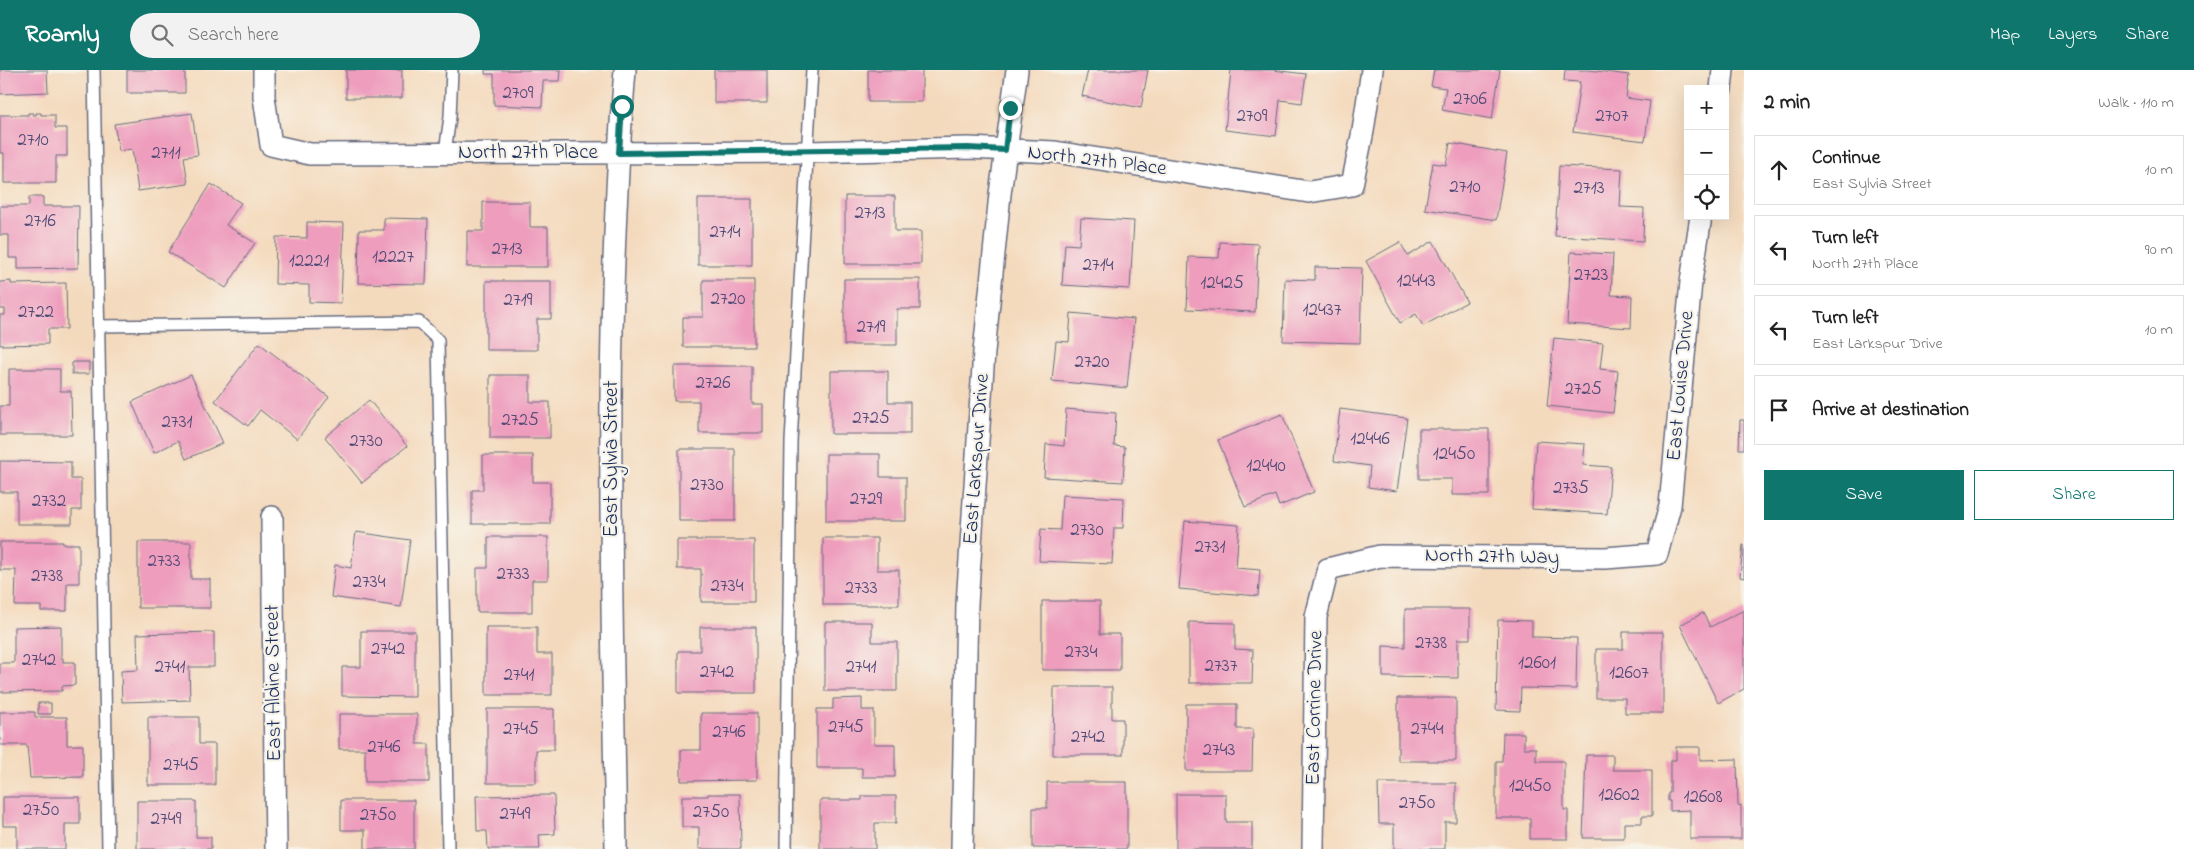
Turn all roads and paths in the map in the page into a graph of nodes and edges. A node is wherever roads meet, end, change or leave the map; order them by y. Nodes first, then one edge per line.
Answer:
1 (94, 70) edge
2 (264, 70) edge
3 (452, 70) edge
4 (624, 70) edge
5 (812, 70) edge
6 (1017, 70) edge
7 (1372, 70) edge
8 (1723, 70) edge
9 (1721, 85) edge
10 (1005, 150) junction
11 (445, 152) junction
12 (808, 152) junction
13 (619, 153) junction
14 (1700, 220) edge
15 (99, 326) junction
16 (272, 517) dead end
17 (1657, 554) joint
18 (1328, 570) joint
19 (108, 849) edge
20 (276, 849) edge
21 (448, 849) edge
22 (616, 849) edge
23 (786, 849) edge
24 (962, 849) edge
25 (1313, 849) edge

1 - 15 lane
2 - 11 street, North 27th Place
3 - 11 lane
4 - 13 street, East Sylvia Street
5 - 12 lane
6 - 10 street, East Larkspur Drive
7 - 10 street, North 27th Place
8 - 9 street
10 - 12 street, North 27th Place
10 - 24 street, East Larkspur Drive
11 - 13 street, North 27th Place
12 - 13 street, North 27th Place
12 - 23 lane
13 - 22 street, East Sylvia Street
14 - 17 street, East Louise Drive
15 - 19 lane
15 - 21 lane
16 - 20 street, East Aldine Street
17 - 18 street, North 27th Way
18 - 25 street, East Corrine Drive

